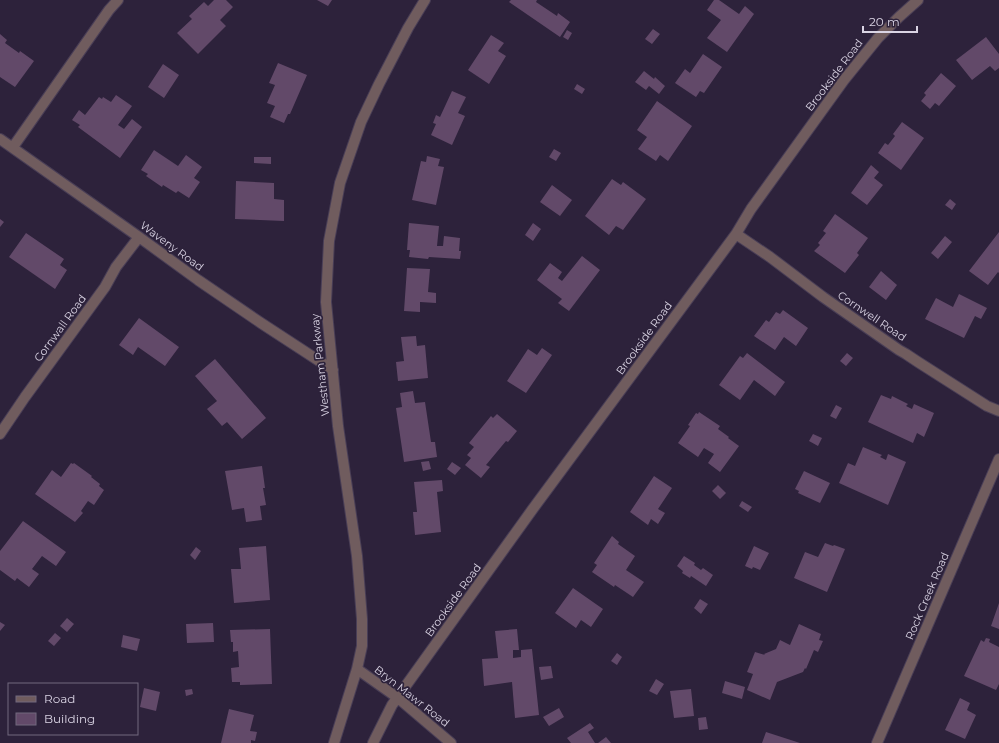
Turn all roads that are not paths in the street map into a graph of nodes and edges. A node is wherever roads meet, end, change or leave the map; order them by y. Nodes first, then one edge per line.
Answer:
1 (118, 0) edge
2 (425, 0) edge
3 (918, 0) edge
4 (0, 139) edge
5 (13, 147) junction
6 (736, 234) junction
7 (139, 236) junction
8 (333, 370) junction
9 (999, 411) edge
10 (0, 434) edge
11 (999, 459) edge
12 (357, 669) junction
13 (398, 698) junction
14 (334, 743) edge
15 (373, 743) edge
16 (451, 743) edge
17 (877, 743) edge

1 - 5 street
2 - 8 street, Westham Parkway
3 - 6 street, Brookside Road
4 - 5 street, Waveny Road
5 - 7 street, Waveny Road
6 - 9 street, Cornwell Road
6 - 13 street, Brookside Road
7 - 8 street, Waveny Road
7 - 10 street, Cornwall Road
8 - 12 street, Westham Parkway
11 - 17 street, Rock Creek Road
12 - 13 street, Bryn Mawr Road
12 - 14 street, Westham Parkway
13 - 15 street
13 - 16 street, Bryn Mawr Road

